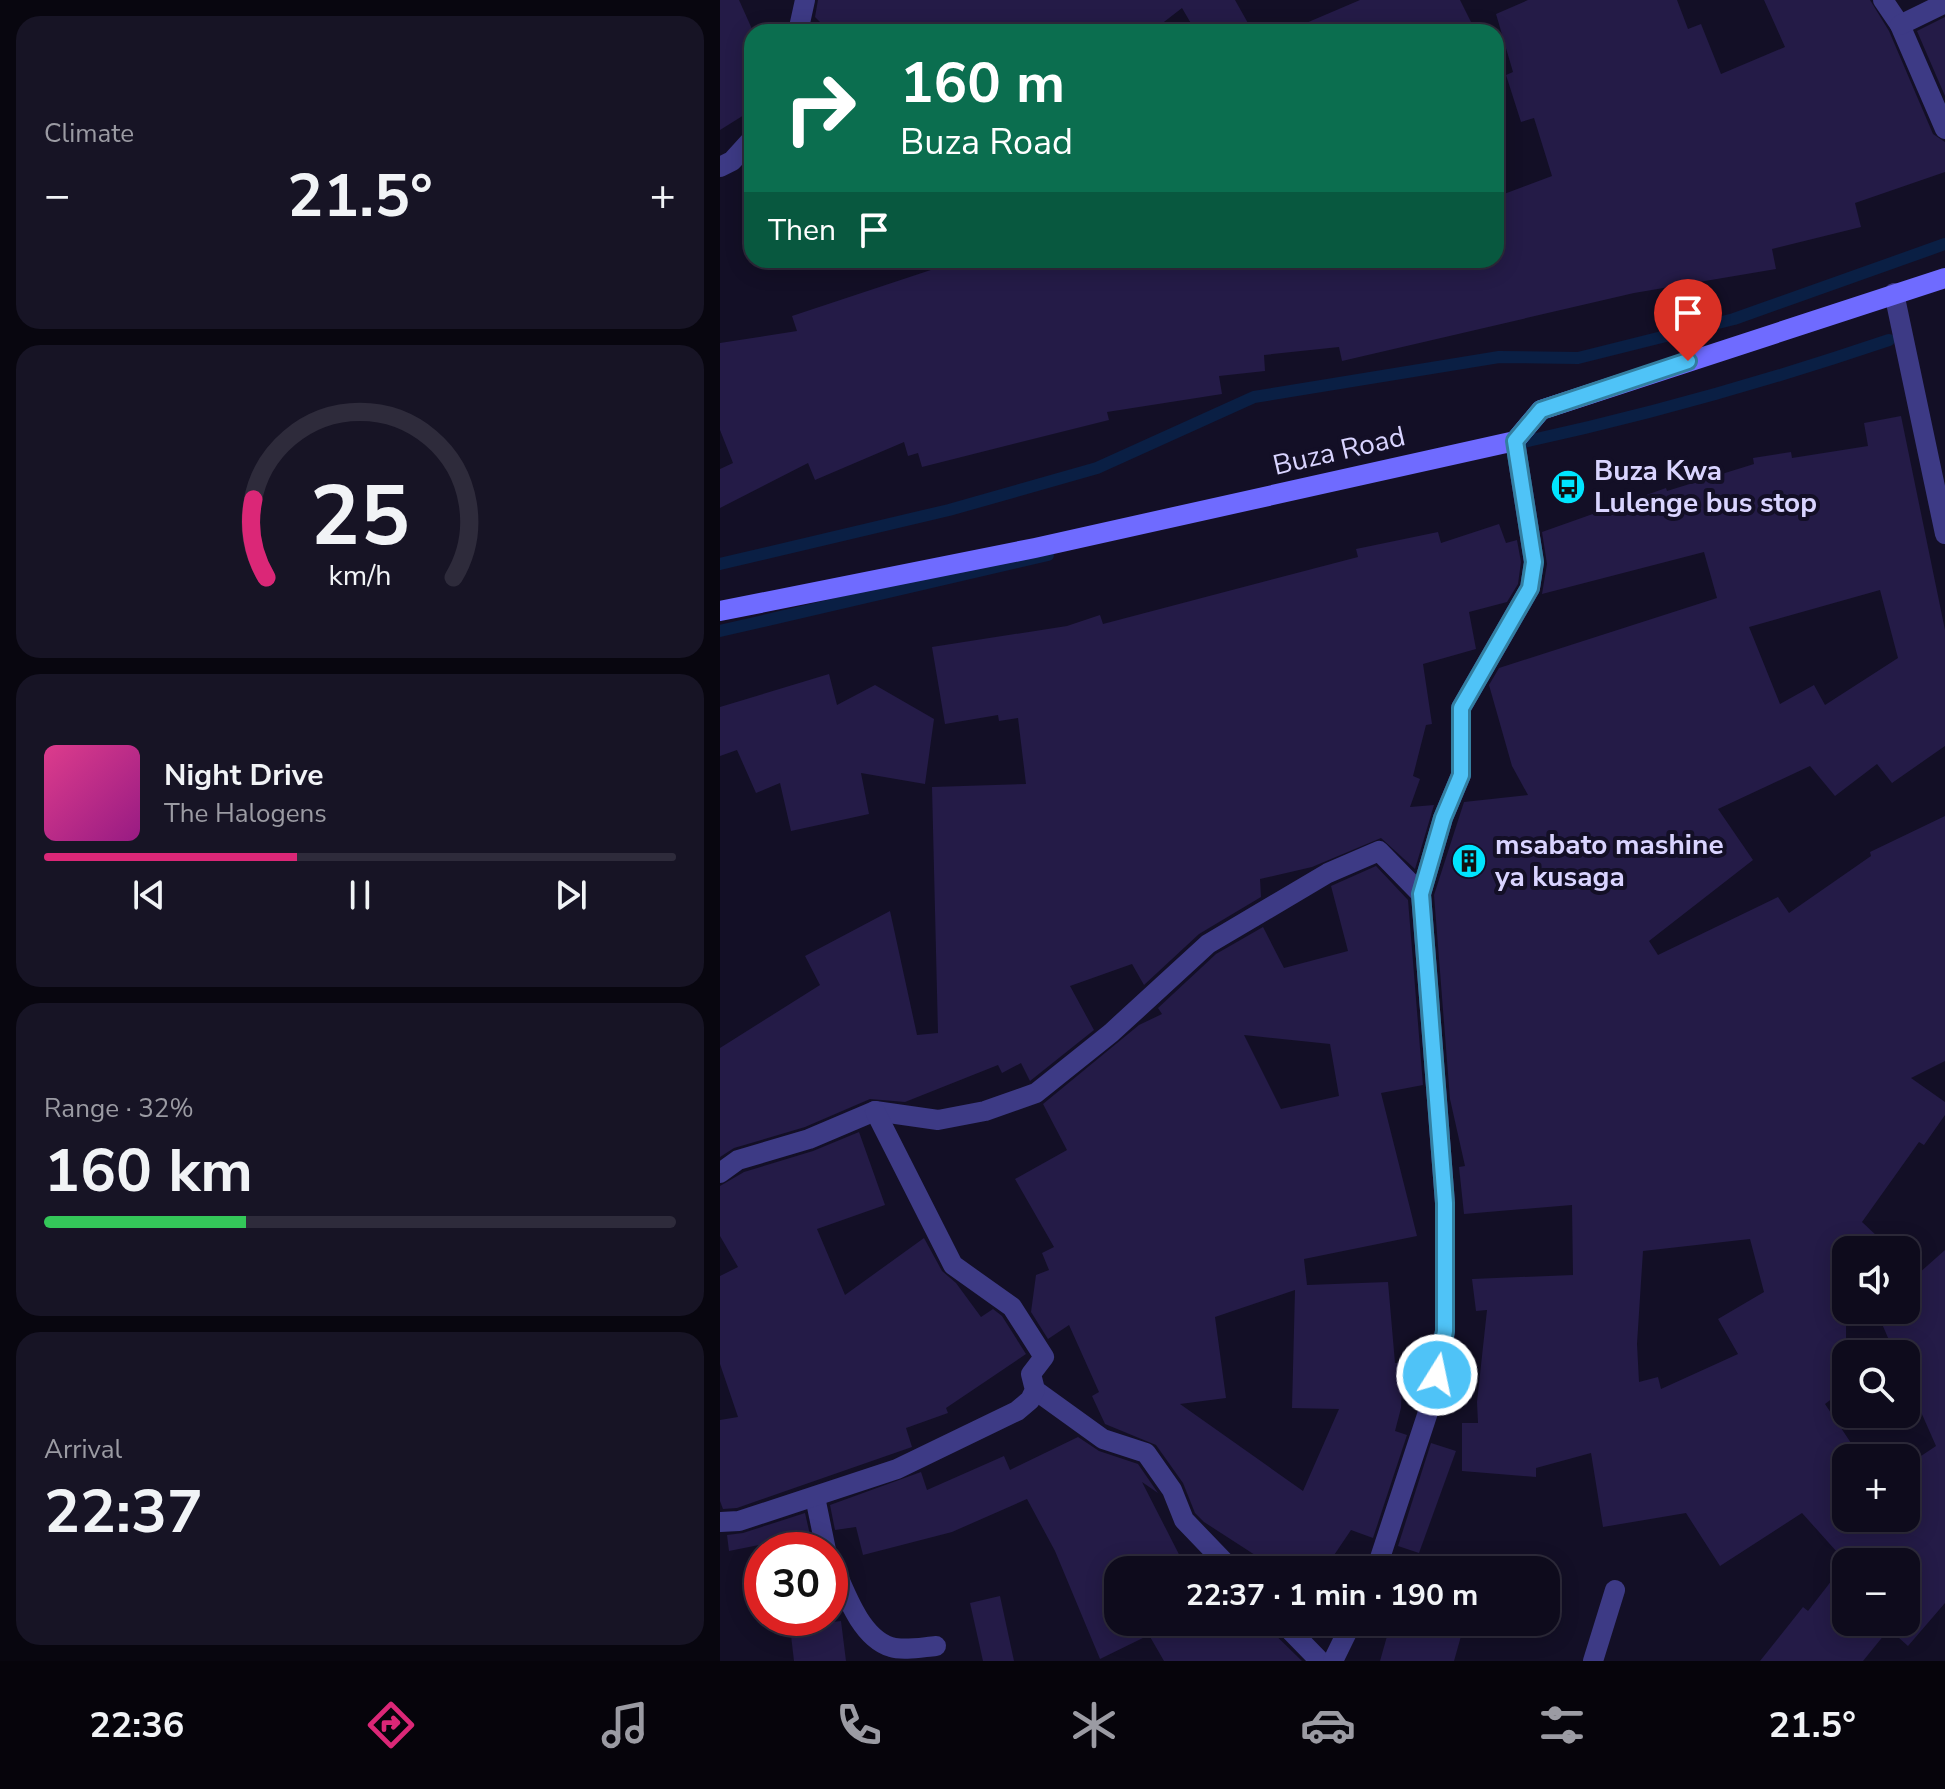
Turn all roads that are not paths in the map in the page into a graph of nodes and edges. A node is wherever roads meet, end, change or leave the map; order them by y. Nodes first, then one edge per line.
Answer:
1 (805, 0) edge
2 (1883, 0) edge
3 (1945, 3) edge
4 (800, 24) edge
5 (1900, 25) junction
6 (1945, 129) edge
7 (744, 148) edge
8 (720, 167) edge
9 (1945, 278) edge
10 (1894, 293) junction
11 (1515, 441) junction
12 (1945, 534) edge
13 (720, 611) edge
14 (1421, 894) junction
15 (875, 1111) junction
16 (720, 1173) edge
17 (1035, 1390) junction
18 (815, 1497) junction
19 (720, 1522) edge
20 (822, 1532) edge
21 (1219, 1556) edge
22 (1381, 1556) edge
23 (1615, 1590) dead end
24 (848, 1594) edge
25 (1296, 1636) edge
26 (1345, 1636) edge
27 (936, 1646) dead end
28 (1320, 1661) edge
29 (1333, 1661) edge
30 (1593, 1661) edge

1 - 4 street
2 - 5 street
3 - 5 street
5 - 6 street
7 - 8 street
9 - 10 main road
10 - 11 main road
10 - 12 street
11 - 13 main road, Buza Road
11 - 14 street
14 - 15 street
14 - 22 street
15 - 16 street
15 - 17 street
17 - 18 street
17 - 21 street
18 - 19 street
18 - 20 street
23 - 30 street
24 - 27 street
25 - 28 street
26 - 29 street

